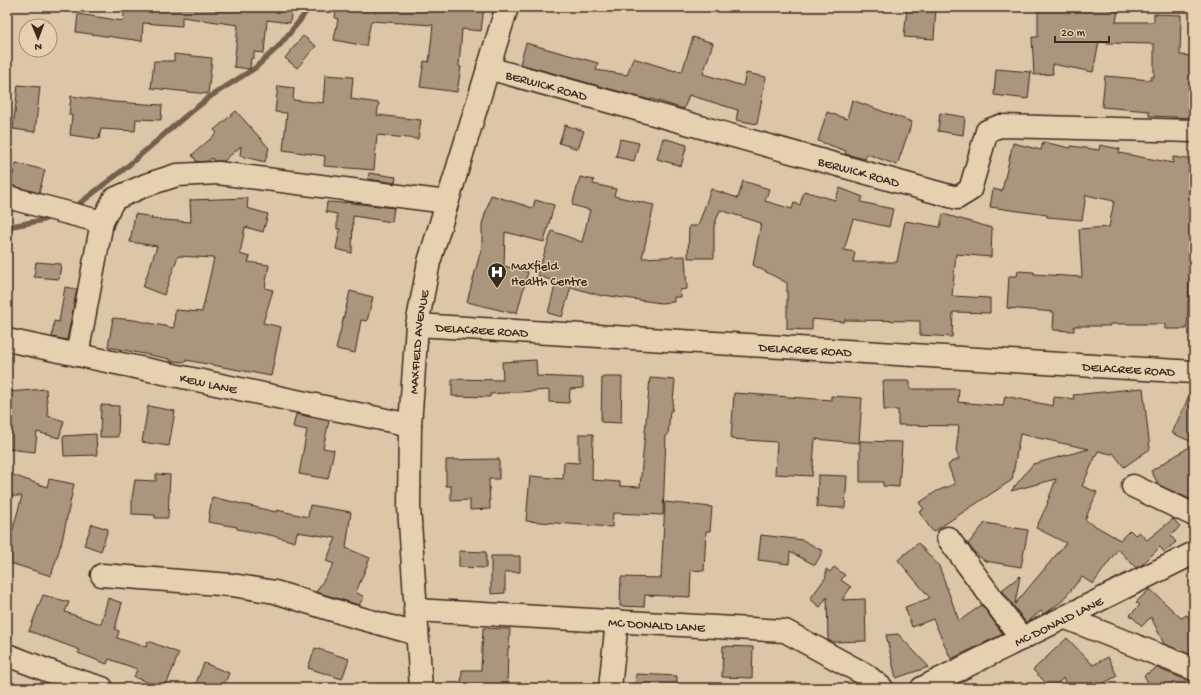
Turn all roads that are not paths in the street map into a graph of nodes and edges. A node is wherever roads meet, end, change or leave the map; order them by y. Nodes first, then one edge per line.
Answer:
1 (507, 7) edge
2 (488, 68) junction
3 (1194, 131) edge
4 (7, 197) edge
5 (447, 202) junction
6 (102, 222) junction
7 (417, 325) junction
8 (7, 340) edge
9 (77, 355) junction
10 (1194, 372) edge
11 (410, 424) junction
12 (1133, 486) dead end
13 (1194, 515) edge
14 (948, 538) dead end
15 (1194, 553) edge
16 (102, 574) dead end
17 (415, 610) junction
18 (1066, 618) junction
19 (617, 621) junction
20 (417, 634) junction
21 (1022, 639) junction
22 (7, 655) edge
23 (1194, 669) edge
24 (70, 683) edge
25 (102, 688) edge
26 (421, 688) edge
27 (610, 688) edge
28 (882, 688) edge
29 (922, 688) edge

1 - 2 street, MAXFIELD AVENUE
2 - 3 street, BERWICK ROAD
2 - 5 street, MAXFIELD AVENUE
4 - 6 street
5 - 6 street
5 - 7 street, MAXFIELD AVENUE
6 - 9 street
7 - 10 street, DELACREE ROAD
7 - 11 street, MAXFIELD AVENUE
8 - 9 street, KEW LANE
9 - 11 street, KEW LANE
11 - 17 street, MAXFIELD AVENUE
12 - 13 street
14 - 21 street
15 - 18 street, MC DONALD LANE
16 - 20 street
17 - 19 street, MC DONALD LANE
17 - 20 street, MAXFIELD AVENUE
18 - 21 street, MC DONALD LANE
18 - 23 street
19 - 27 street
19 - 28 street, MC DONALD LANE
20 - 26 street, MAXFIELD AVENUE
21 - 29 street, MC DONALD LANE
22 - 24 street
24 - 25 street

